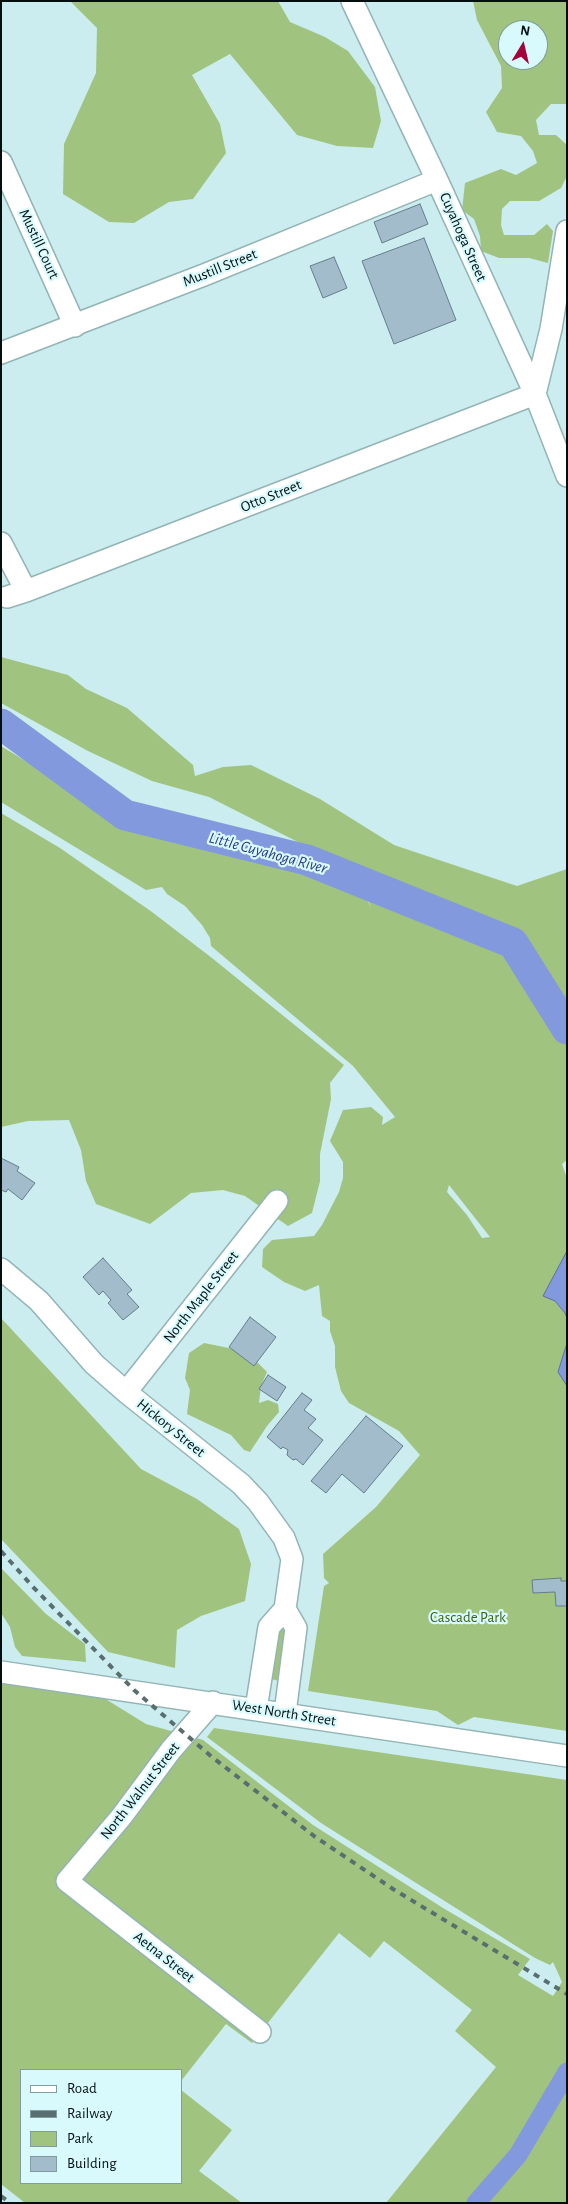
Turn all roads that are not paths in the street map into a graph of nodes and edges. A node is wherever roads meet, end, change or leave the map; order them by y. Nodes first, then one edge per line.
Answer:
1 (352, 1) edge
2 (1, 162) edge
3 (437, 180) junction
4 (567, 231) edge
5 (75, 326) junction
6 (1, 353) edge
7 (535, 394) junction
8 (567, 476) edge
9 (1, 543) edge
10 (277, 1201) dead end
11 (1, 1269) edge
12 (126, 1392) junction
13 (285, 1610) junction
14 (1, 1672) edge
15 (213, 1702) junction
16 (256, 1709) junction
17 (285, 1713) junction
18 (567, 1756) edge
19 (67, 1881) joint
20 (260, 2032) dead end

1 - 3 street, Cuyahoga Street
2 - 5 street, Mustill Court
3 - 5 street, Mustill Street
3 - 7 street, Cuyahoga Street
4 - 7 street
5 - 6 street, Mustill Street
7 - 8 street, Cuyahoga Street
7 - 9 street, Otto Street
10 - 12 street, North Maple Street
11 - 12 street, Hickory Street
12 - 13 street, Hickory Street
13 - 16 street
13 - 17 street
14 - 15 street, West North Street
15 - 16 street, West North Street
15 - 19 street, North Walnut Street
16 - 17 street, West North Street
17 - 18 street, West North Street
19 - 20 street, Aetna Street

